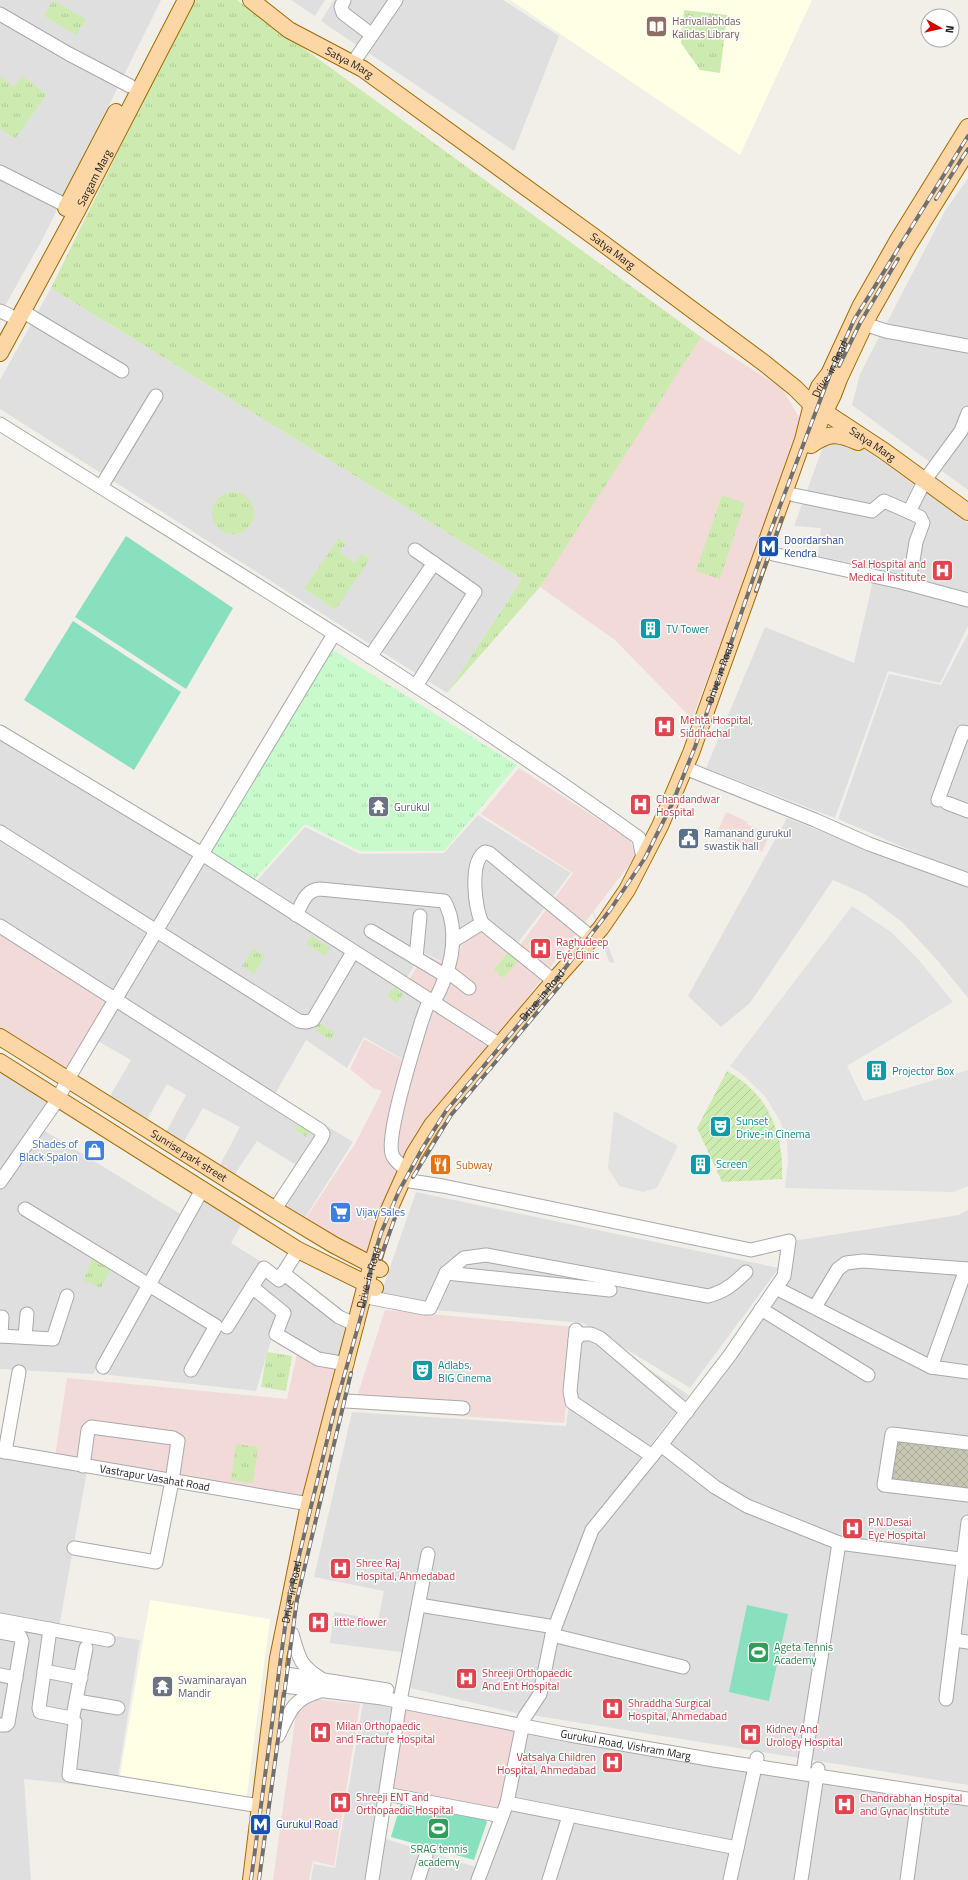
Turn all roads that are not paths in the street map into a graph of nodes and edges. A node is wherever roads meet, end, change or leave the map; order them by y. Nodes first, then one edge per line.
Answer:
1 (174, 0) edge
2 (186, 0) edge
3 (251, 0) edge
4 (269, 0) edge
5 (344, 0) edge
6 (396, 0) edge
7 (0, 14) edge
8 (372, 35) junction
9 (357, 57) junction
10 (130, 86) junction
11 (412, 100) junction
12 (968, 127) edge
13 (968, 150) edge
14 (0, 172) edge
15 (67, 206) junction
16 (10, 313) edge
17 (864, 324) junction
18 (0, 331) edge
19 (968, 346) edge
20 (0, 353) edge
21 (122, 371) dead end
22 (156, 396) dead end
23 (821, 402) junction
24 (968, 413) edge
25 (0, 424) edge
26 (811, 446) junction
27 (884, 451) junction
28 (928, 477) junction
29 (101, 487) junction
30 (794, 495) junction
31 (968, 501) edge
32 (909, 512) junction
33 (968, 512) edge
34 (415, 550) dead end
35 (772, 554) junction
36 (434, 563) junction
37 (905, 583) junction
38 (968, 600) edge
39 (334, 634) junction
40 (370, 657) junction
41 (416, 686) junction
42 (0, 732) edge
43 (968, 733) edge
44 (689, 770) junction
45 (968, 811) edge
46 (0, 832) edge
47 (202, 854) junction
48 (643, 858) junction
49 (968, 880) edge
50 (296, 915) junction
51 (420, 916) dead end
52 (482, 923) junction
53 (0, 926) edge
54 (156, 931) junction
55 (371, 931) dead end
56 (592, 938) junction
57 (453, 941) junction
58 (353, 952) junction
59 (416, 958) junction
60 (447, 973) junction
61 (554, 981) junction
62 (469, 988) dead end
63 (116, 999) junction
64 (432, 1001) junction
65 (0, 1037) edge
66 (500, 1045) junction
67 (0, 1064) edge
68 (68, 1079) junction
69 (58, 1099) junction
70 (408, 1175) junction
71 (0, 1182) edge
72 (202, 1190) junction
73 (25, 1209) dead end
74 (275, 1209) junction
75 (298, 1250) junction
76 (376, 1267) junction
77 (967, 1269) edge
78 (746, 1272) dead end
79 (283, 1273) junction
80 (446, 1273) junction
81 (149, 1284) junction
82 (252, 1287) junction
83 (776, 1288) junction
84 (371, 1290) junction
85 (610, 1290) dead end
86 (67, 1296) dead end
87 (814, 1307) junction
88 (761, 1309) junction
89 (28, 1314) dead end
90 (2, 1317) dead end
91 (357, 1325) junction
92 (227, 1327) dead end
93 (0, 1336) edge
94 (25, 1337) junction
95 (347, 1364) junction
96 (931, 1366) junction
97 (103, 1367) dead end
98 (191, 1370) dead end
99 (19, 1372) dead end
100 (968, 1372) edge
101 (868, 1375) dead end
102 (346, 1401) junction
103 (463, 1408) dead end
104 (687, 1412) junction
105 (968, 1443) edge
106 (661, 1446) junction
107 (2, 1451) edge
108 (652, 1456) junction
109 (83, 1466) junction
110 (172, 1481) junction
111 (968, 1495) edge
112 (309, 1504) junction
113 (968, 1522) edge
114 (839, 1544) junction
115 (74, 1548) dead end
116 (428, 1554) dead end
117 (966, 1560) edge
118 (419, 1605) junction
119 (0, 1620) edge
120 (50, 1629) junction
121 (554, 1631) junction
122 (0, 1632) edge
123 (292, 1634) junction
124 (108, 1640) dead end
125 (954, 1640) junction
126 (968, 1642) edge
127 (86, 1648) dead end
128 (683, 1667) dead end
129 (44, 1672) junction
130 (0, 1675) edge
131 (16, 1678) junction
132 (81, 1678) junction
133 (281, 1680) junction
134 (323, 1685) junction
135 (401, 1697) junction
136 (946, 1699) dead end
137 (77, 1701) junction
138 (118, 1708) dead end
139 (75, 1722) dead end
140 (524, 1722) junction
141 (0, 1725) edge
142 (278, 1736) junction
143 (756, 1762) junction
144 (804, 1766) junction
145 (818, 1772) junction
146 (920, 1792) junction
147 (968, 1792) edge
148 (386, 1794) junction
149 (968, 1799) edge
150 (507, 1803) junction
151 (260, 1806) junction
152 (502, 1816) junction
153 (570, 1816) junction
154 (737, 1848) junction
155 (426, 1855) dead end
156 (251, 1880) edge
157 (260, 1880) edge
158 (372, 1880) edge
159 (418, 1880) edge
160 (478, 1880) edge
161 (549, 1880) edge
162 (730, 1880) edge
163 (801, 1880) edge
164 (907, 1880) edge

1 - 10 main road, Sargam Marg
2 - 16 main road, Sargam Marg
3 - 11 main road, Satya Marg
4 - 9 main road, Satya Marg
5 - 8 street
6 - 8 street
7 - 10 street
8 - 9 street
9 - 11 main road, Satya Marg
10 - 15 main road, Sargam Marg
11 - 23 main road, Satya Marg
12 - 23 main road, Drive-in Road
13 - 17 main road, Drive-in Road
14 - 15 street
15 - 16 main road, Sargam Marg
16 - 18 main road, Sargam Marg
16 - 20 main road, Sargam Marg
16 - 21 street
17 - 19 street
17 - 23 main road, Drive-in Road
22 - 29 street
23 - 26 main road, Drive-in Road
23 - 27 main road, Satya Marg
23 - 28 main road, Satya Marg
23 - 44 main road, Drive-in Road
24 - 28 street
25 - 29 street
26 - 27 main road
26 - 30 main road, Drive-in Road
27 - 28 main road, Satya Marg
28 - 31 main road, Satya Marg
28 - 32 street
28 - 33 main road, Satya Marg
29 - 39 street
30 - 32 street
30 - 35 main road, Drive-in Road
32 - 37 street
34 - 36 street
35 - 37 street
35 - 44 main road, Drive-in Road
36 - 40 street
36 - 41 street
37 - 38 street
39 - 40 street
39 - 47 street
40 - 41 street
41 - 48 street
42 - 47 street
43 - 45 street
44 - 48 main road, Drive-in Road
44 - 49 street
44 - 70 main road, Drive-in Road
46 - 54 street
47 - 50 street
47 - 54 street
48 - 56 main road, Drive-in Road
50 - 57 street
50 - 58 street
51 - 59 street
52 - 56 street
52 - 57 street
52 - 61 street
53 - 63 street
54 - 58 street
54 - 63 street
55 - 59 street
56 - 61 main road, Drive-in Road
57 - 60 street
58 - 64 street
59 - 60 street
60 - 62 street
60 - 64 street
61 - 66 main road, Drive-in Road
63 - 68 street
63 - 74 street
64 - 66 street
64 - 70 street
65 - 68 main road, Sunrise park street
66 - 70 main road, Drive-in Road
67 - 69 main road
68 - 69 street
68 - 74 main road, Sunrise park street
69 - 71 street
69 - 72 main road
70 - 76 main road, Drive-in Road
70 - 83 street
72 - 75 main road
72 - 81 street
73 - 81 street
74 - 76 main road, Sunrise park street
75 - 79 street
75 - 84 main road
76 - 84 main road, Drive-in Road
77 - 87 street
77 - 96 street
78 - 80 street
79 - 82 street
79 - 91 street
80 - 84 street
80 - 85 street
81 - 97 street
81 - 98 street
82 - 92 street
82 - 95 street
83 - 87 street
83 - 88 street
84 - 91 main road, Drive-in Road
84 - 102 main road, Drive-in Road
86 - 94 street
87 - 96 street
88 - 101 street
88 - 104 street
89 - 94 street
90 - 93 street
91 - 95 main road, Drive-in Road
93 - 94 street
95 - 112 main road, Drive-in Road
96 - 100 street
99 - 107 street
102 - 103 street
102 - 123 main road, Drive-in Road
104 - 106 street
104 - 108 street
105 - 111 street
106 - 108 street
106 - 114 street
107 - 109 street, Vastrapur Vasahat Road
108 - 121 street
109 - 110 street, Vastrapur Vasahat Road
109 - 110 street
110 - 112 street, Vastrapur Vasahat Road
110 - 115 street
112 - 133 main road, Drive-in Road
113 - 117 street
114 - 117 street
114 - 144 street
116 - 118 street
117 - 125 street
118 - 121 street
118 - 135 street
119 - 120 street
120 - 124 street
120 - 129 street
121 - 128 street
121 - 140 street
122 - 131 street
123 - 133 main road, Drive-in Road
123 - 134 street
125 - 126 street
125 - 136 street
127 - 132 street
129 - 132 street
129 - 137 street
130 - 131 street
131 - 141 street
132 - 137 street
133 - 134 street, Gurukul Road, Vishram Marg
133 - 142 main road, Drive-in Road
133 - 151 main road, Drive-in Road
134 - 135 street, Gurukul Road, Vishram Marg
134 - 142 street
135 - 140 street, Gurukul Road, Vishram Marg
135 - 148 street
137 - 138 street
139 - 151 street
140 - 143 street, Gurukul Road, Vishram Marg
140 - 150 street
142 - 157 main road, Drive-in Road
143 - 144 street, Gurukul Road, Vishram Marg
143 - 145 street, Gurukul Road, Vishram Marg
143 - 154 street
144 - 145 street, Gurukul Road, Vishram Marg
145 - 146 street, Gurukul Road, Vishram Marg
145 - 147 street, Gurukul Road, Vishram Marg
145 - 163 street
146 - 149 street, Gurukul Road, Vishram Marg
146 - 164 street
148 - 152 street
148 - 158 street
150 - 152 street
150 - 153 street
151 - 156 main road, Drive-in Road
152 - 160 street
153 - 154 street
153 - 161 street
154 - 162 street
155 - 159 street

